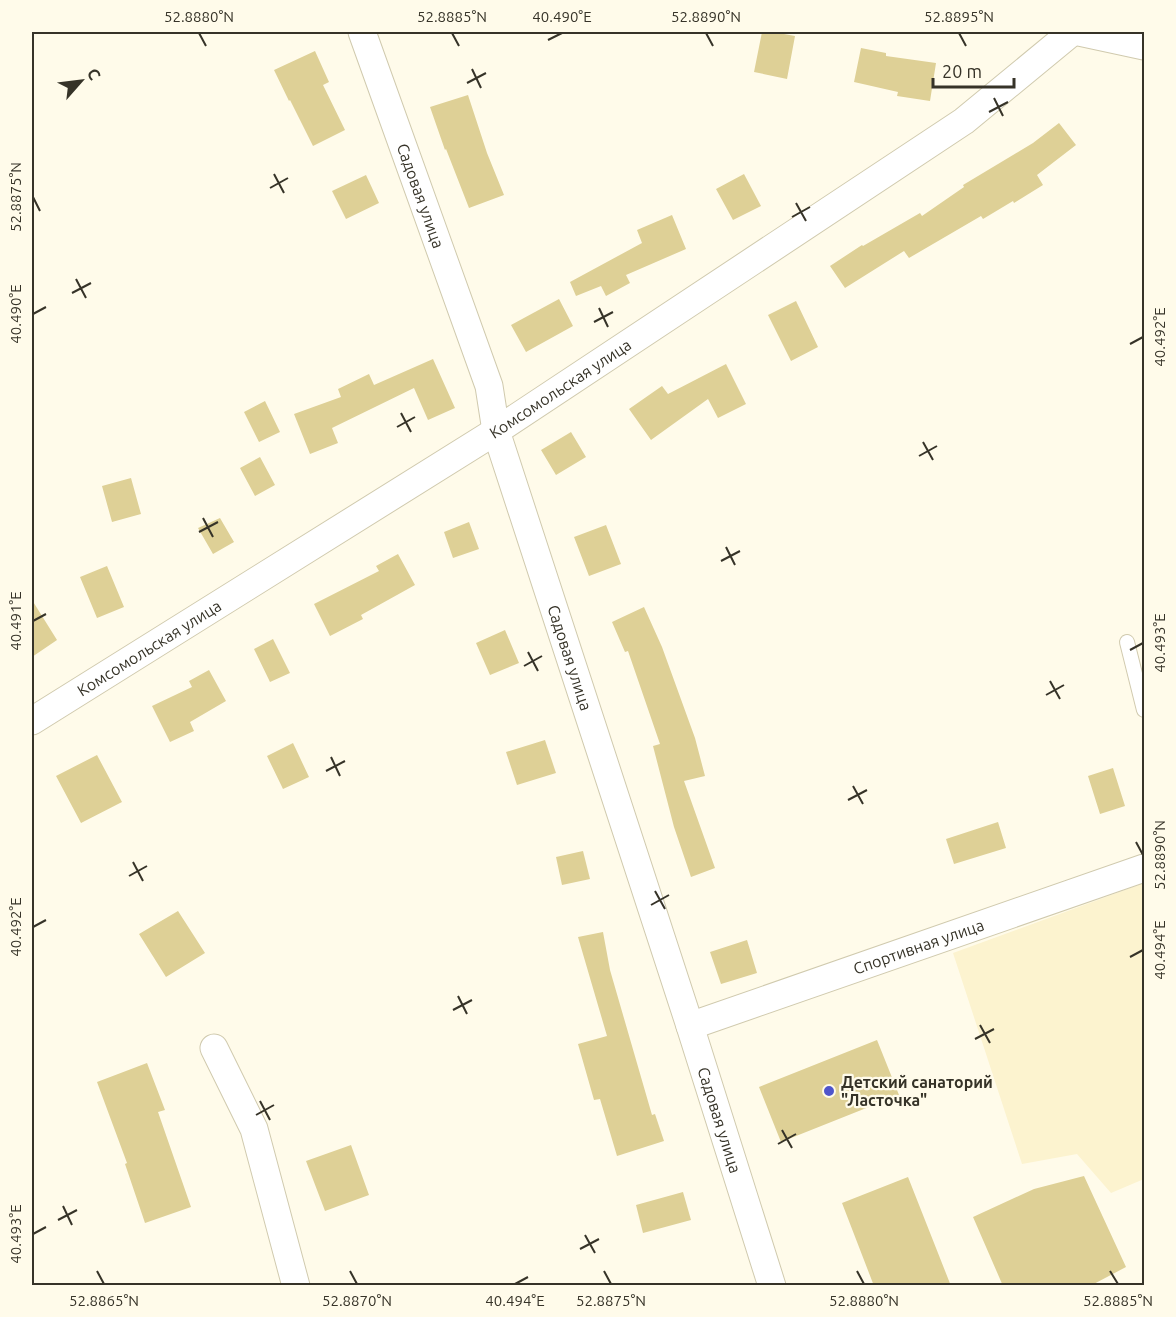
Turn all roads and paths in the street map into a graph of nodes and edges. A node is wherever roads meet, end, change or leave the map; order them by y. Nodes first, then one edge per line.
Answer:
1 (362, 32) edge
2 (1071, 32) edge
3 (1079, 32) edge
4 (1144, 46) edge
5 (496, 431) junction
6 (1127, 642) dead end
7 (1144, 710) edge
8 (32, 721) edge
9 (1144, 868) edge
10 (690, 1026) junction
11 (214, 1048) dead end
12 (296, 1286) edge
13 (772, 1286) edge

1 - 5 street, Садовая улица
2 - 5 street, Комсомольская улица
3 - 4 street
5 - 8 street, Комсомольская улица
5 - 10 street, Садовая улица
6 - 7 lane
9 - 10 street, Спортивная улица
10 - 13 street, Садовая улица
11 - 12 street

